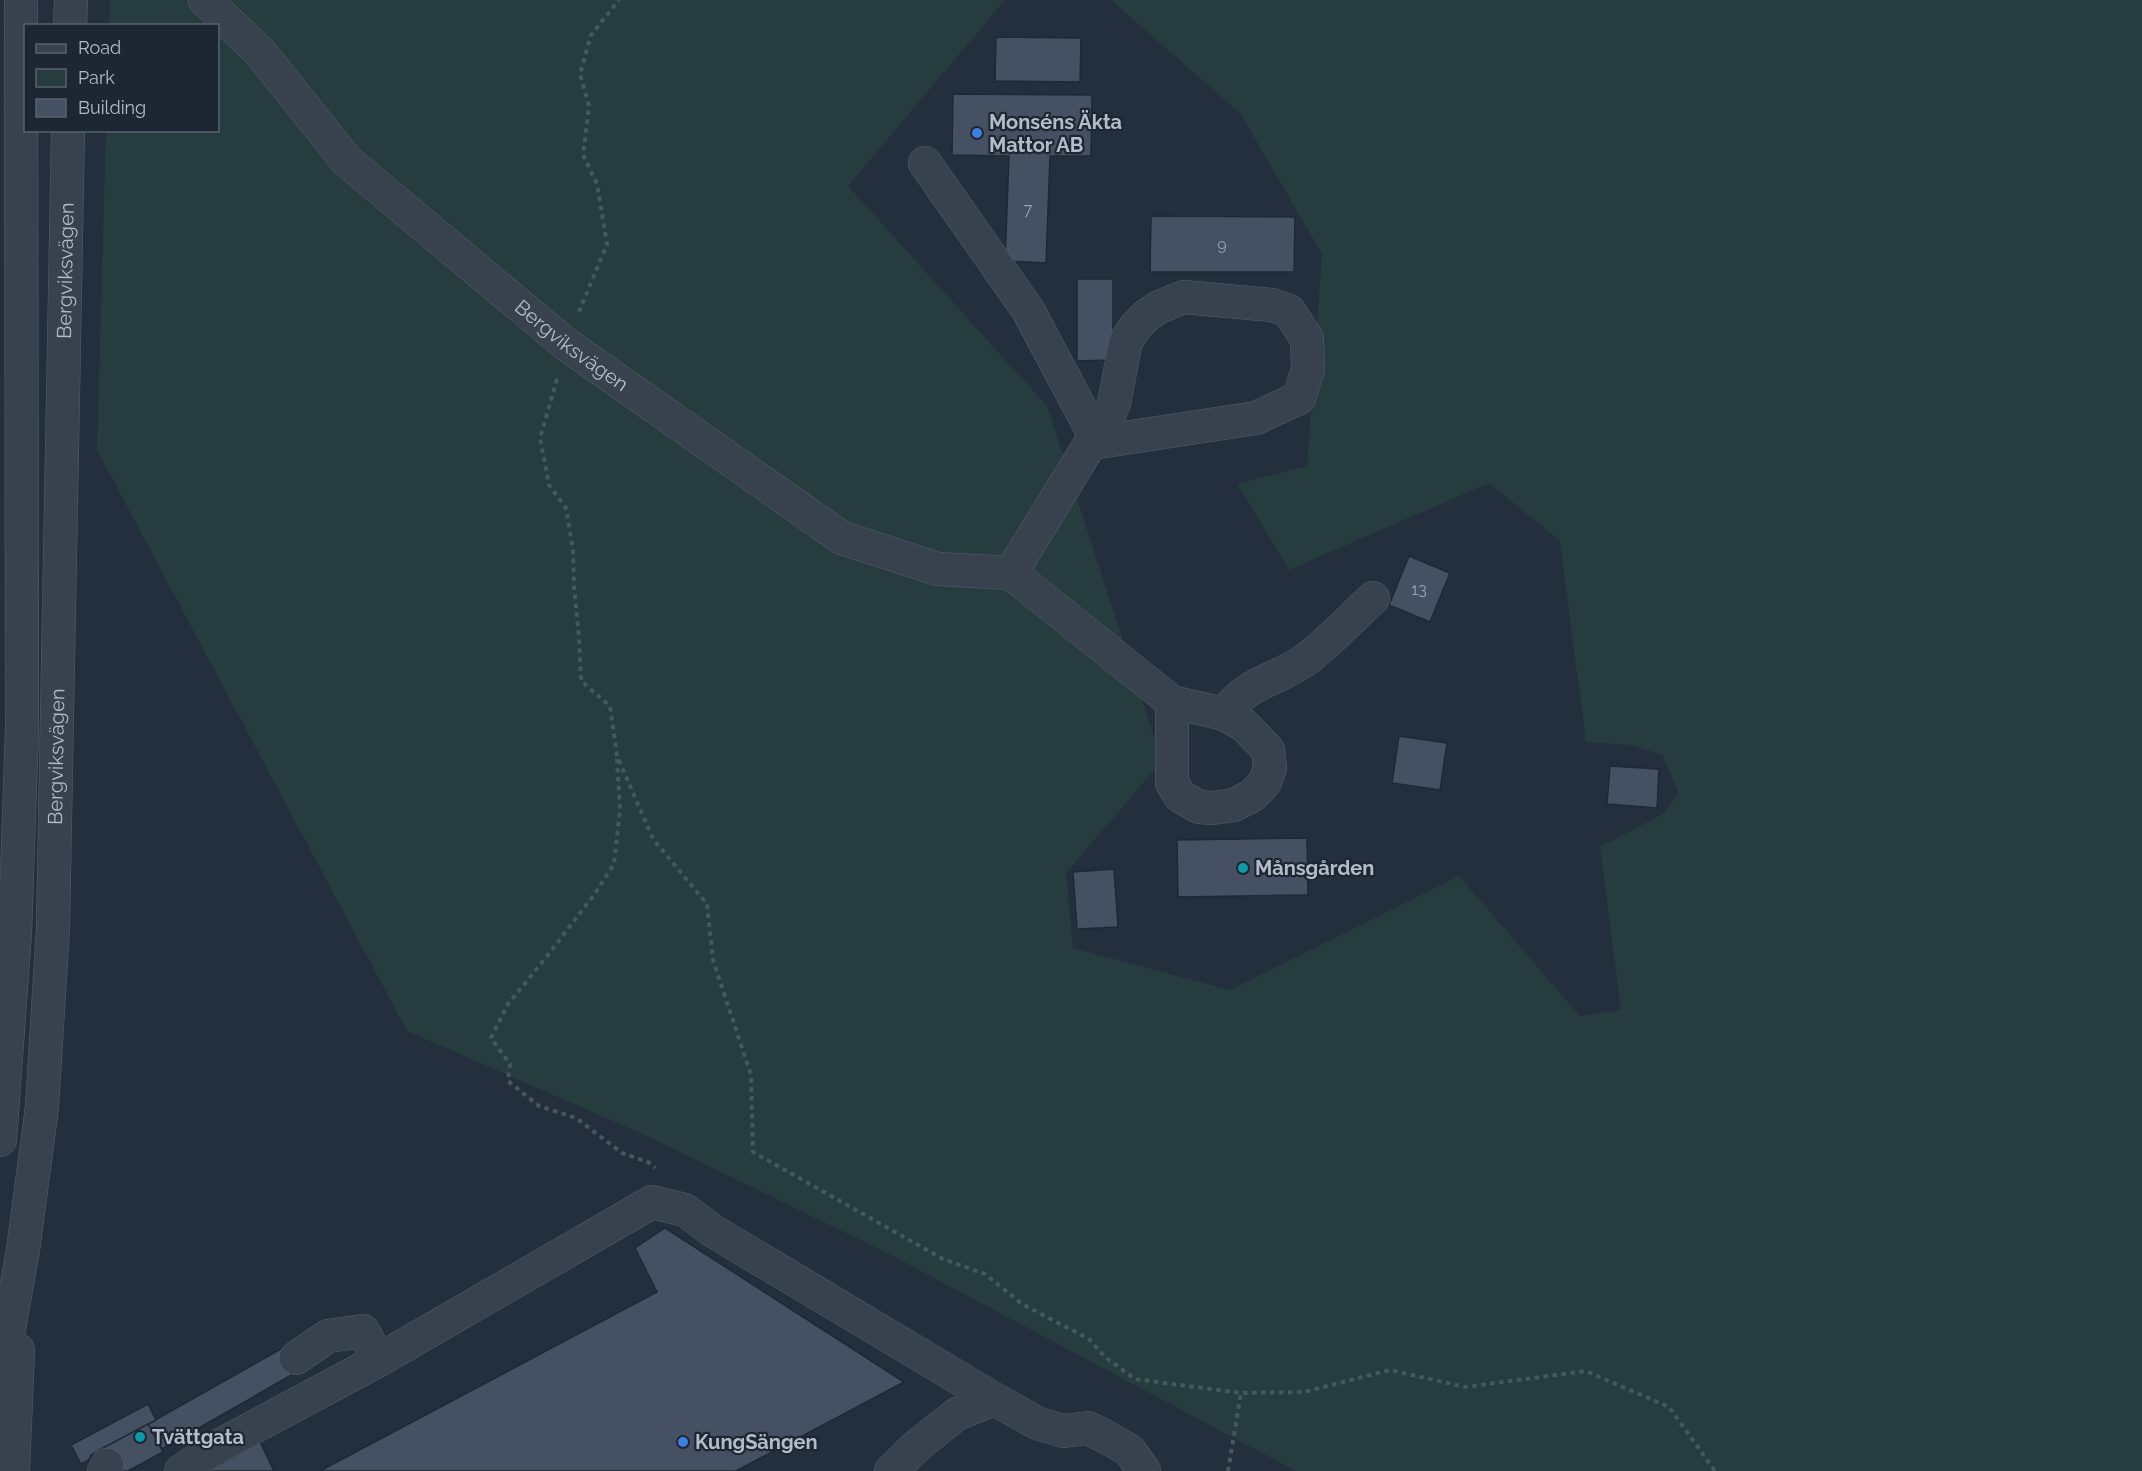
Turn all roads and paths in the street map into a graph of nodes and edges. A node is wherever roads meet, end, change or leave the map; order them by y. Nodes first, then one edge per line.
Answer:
1 (21, 0) edge
2 (71, 0) edge
3 (205, 0) edge
4 (619, 0) edge
5 (70, 24) edge
6 (68, 132) edge
7 (925, 163) dead end
8 (567, 345) junction
9 (1094, 440) junction
10 (1011, 573) junction
11 (1373, 598) dead end
12 (1172, 702) junction
13 (1224, 714) junction
14 (617, 756) junction
15 (0, 1140) edge
16 (685, 1210) junction
17 (23, 1250) junction
18 (296, 1358) dead end
19 (379, 1360) junction
20 (0, 1379) edge
21 (1241, 1393) junction
22 (994, 1399) junction
23 (13, 1471) edge
24 (181, 1471) edge
25 (891, 1471) edge
26 (1144, 1471) edge
27 (1228, 1471) edge
28 (1715, 1471) edge

1 - 15 street, Bergviksvägen
2 - 5 street
3 - 8 street, Bergviksvägen
4 - 8 path
6 - 17 street, Bergviksvägen
7 - 9 street
8 - 10 street, Bergviksvägen
8 - 14 path
9 - 9 street
9 - 10 street
10 - 12 street
11 - 13 street
12 - 13 street
12 - 13 street
14 - 16 path
14 - 21 path
16 - 19 street
16 - 22 street
17 - 20 street, Bergviksvägen
17 - 23 street
18 - 19 street
19 - 24 street
21 - 27 path
21 - 28 path
22 - 25 street
22 - 26 street

